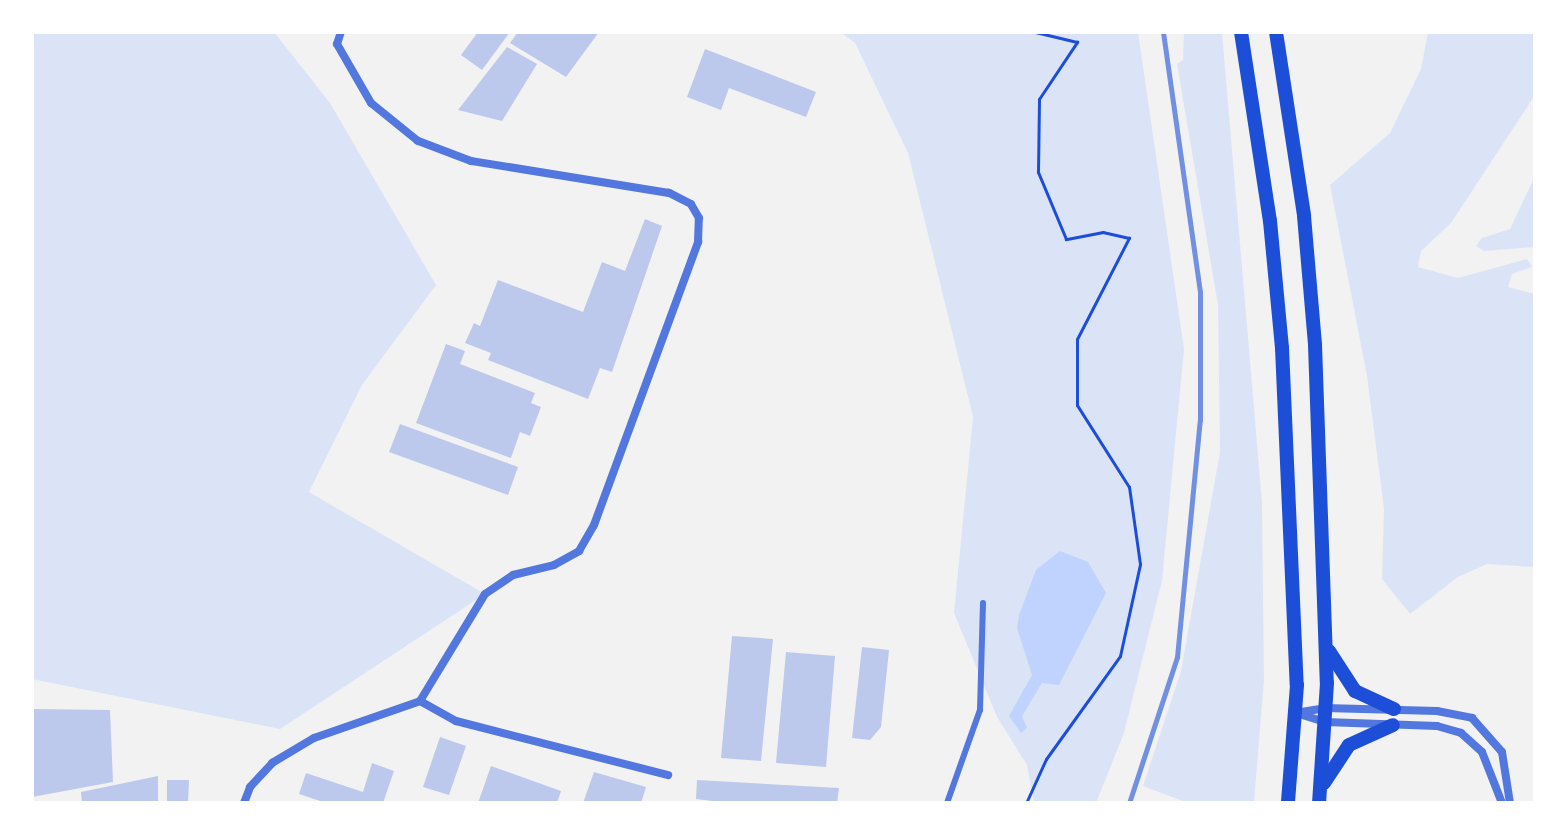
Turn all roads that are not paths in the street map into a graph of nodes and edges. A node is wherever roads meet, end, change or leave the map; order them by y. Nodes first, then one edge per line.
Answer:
1 (341, 32) edge
2 (1241, 32) edge
3 (1276, 32) edge
4 (983, 603) dead end
5 (1326, 642) junction
6 (420, 701) junction
7 (1295, 713) junction
8 (1325, 715) junction
9 (1394, 717) junction
10 (668, 775) dead end
11 (1320, 799) edge
12 (244, 803) edge
13 (947, 803) edge
14 (1288, 803) edge
15 (1502, 803) edge
16 (1510, 803) edge

1 - 6 street
2 - 7 main road
3 - 5 main road
4 - 13 street
5 - 8 main road
5 - 9 main road
6 - 10 street
6 - 12 street
7 - 8 street
7 - 8 street
7 - 14 main road
8 - 9 street
8 - 9 street
8 - 11 main road
9 - 11 main road
9 - 15 street
9 - 16 street

